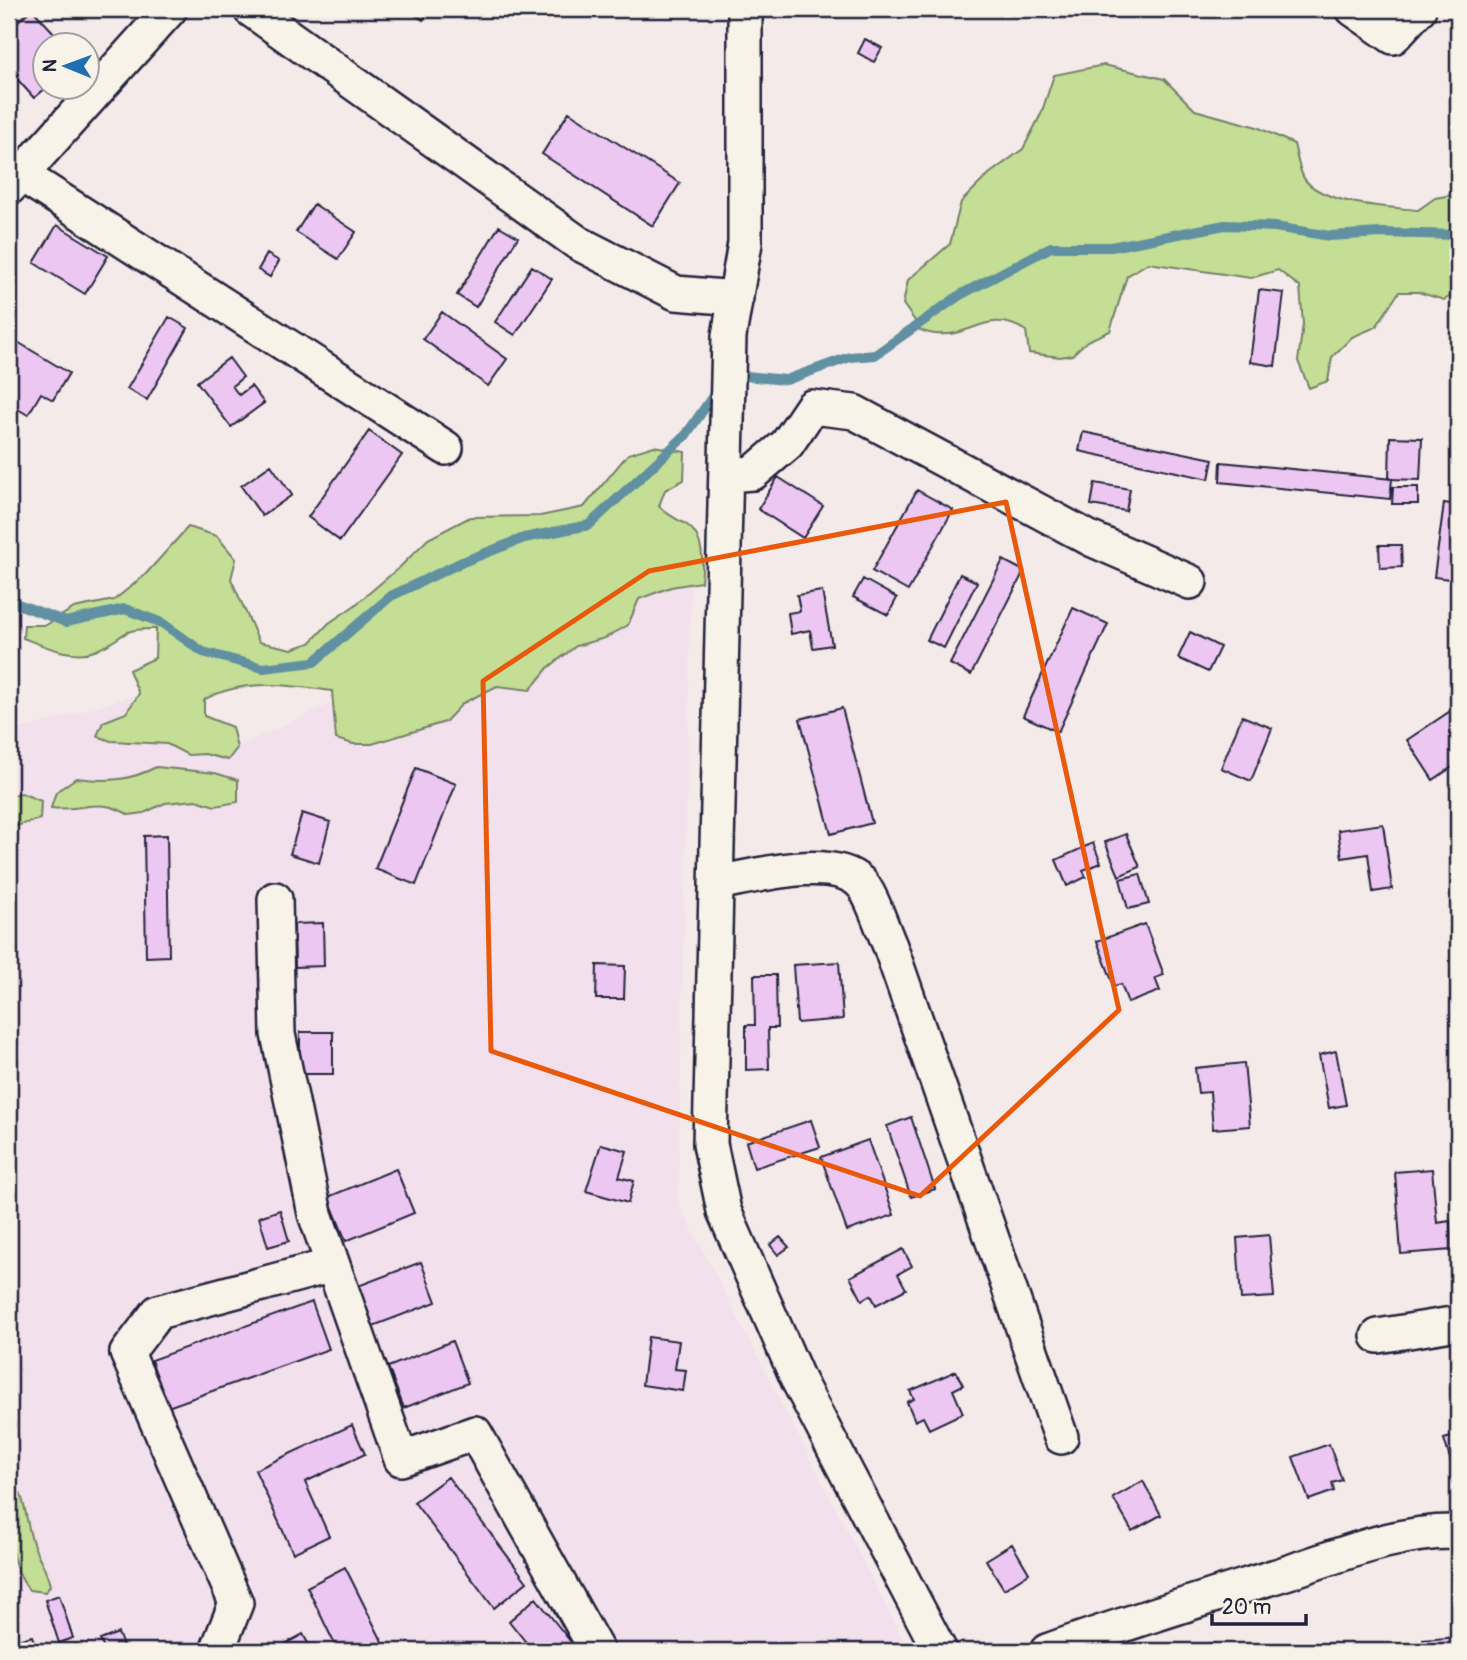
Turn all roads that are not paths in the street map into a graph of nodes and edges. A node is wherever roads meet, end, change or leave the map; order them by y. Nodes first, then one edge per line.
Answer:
1 (170, 9) edge
2 (250, 9) edge
3 (745, 9) edge
4 (1353, 9) edge
5 (1419, 9) edge
6 (15, 181) edge
7 (736, 298) junction
8 (446, 448) dead end
9 (726, 475) junction
10 (1190, 582) dead end
11 (716, 883) junction
12 (275, 899) dead end
13 (332, 1265) junction
14 (1458, 1323) edge
15 (1378, 1336) dead end
16 (1061, 1437) dead end
17 (1458, 1532) edge
18 (217, 1651) edge
19 (597, 1651) edge
20 (940, 1651) edge
21 (1047, 1651) edge

1 - 6 street
2 - 7 street
3 - 7 street
4 - 5 street
6 - 8 street
7 - 9 street
9 - 10 street
9 - 11 street
11 - 16 street
11 - 20 street
12 - 13 street
13 - 18 street
13 - 19 street
14 - 15 street
17 - 21 street

